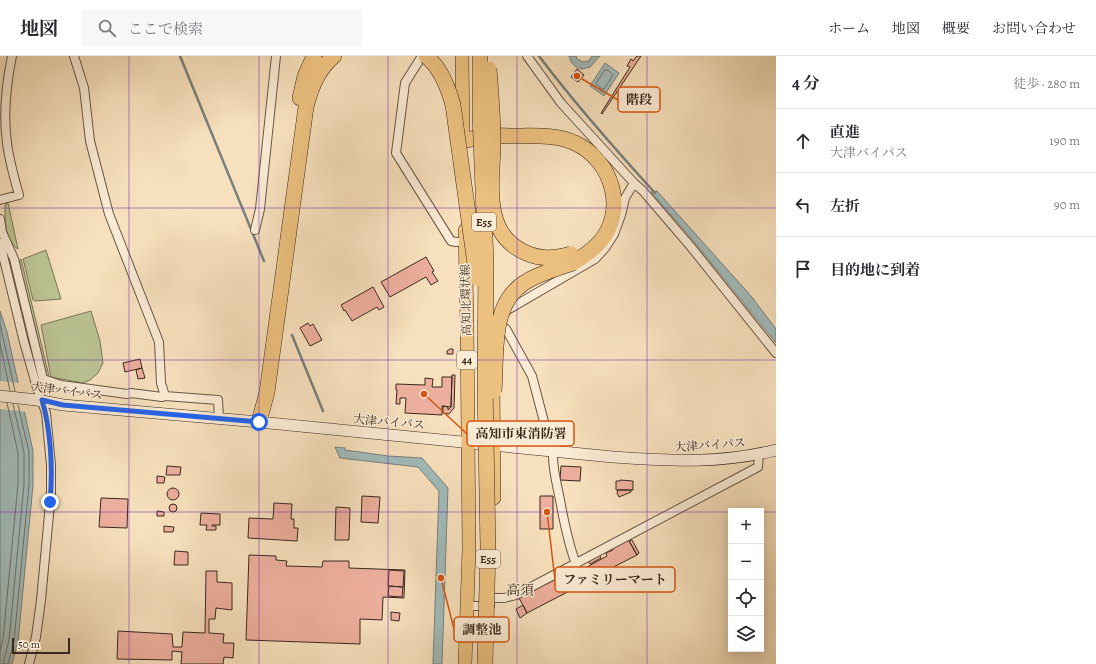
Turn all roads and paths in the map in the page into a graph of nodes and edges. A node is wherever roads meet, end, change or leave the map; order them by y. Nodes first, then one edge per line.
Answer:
1 (12, 56) edge
2 (74, 56) edge
3 (276, 56) edge
4 (314, 56) edge
5 (334, 56) edge
6 (422, 56) edge
7 (426, 56) edge
8 (462, 56) edge
9 (480, 56) edge
10 (487, 56) edge
11 (527, 56) edge
12 (487, 140) junction
13 (463, 141) junction
14 (634, 183) junction
15 (0, 200) edge
16 (0, 219) edge
17 (255, 230) dead end
18 (1, 232) edge
19 (489, 241) junction
20 (465, 242) junction
21 (0, 243) edge
22 (572, 258) junction
23 (478, 321) junction
24 (776, 354) edge
25 (485, 387) junction
26 (0, 396) edge
27 (165, 396) junction
28 (39, 400) junction
29 (220, 419) junction
30 (259, 422) junction
31 (468, 442) junction
32 (491, 450) junction
33 (550, 450) junction
34 (776, 450) edge
35 (759, 454) junction
36 (576, 564) junction
37 (492, 602) junction
38 (467, 606) junction
39 (29, 664) edge
40 (465, 664) edge
41 (485, 664) edge
42 (492, 664) edge

1 - 15 street
2 - 27 street
3 - 17 street
4 - 30 highway
5 - 30 highway
6 - 20 street
7 - 25 highway, bridge
8 - 13 main road, 高知北環状線 / 44
9 - 25 highway, E55, bridge
10 - 12 main road, 高知北環状線 / 44
10 - 22 highway, bridge
11 - 14 street
12 - 13 highway
12 - 19 main road, 高知北環状線 / 44
12 - 22 highway
13 - 20 main road, 高知北環状線 / 44
14 - 23 street
14 - 24 street
16 - 18 street
18 - 27 street
19 - 20 street
19 - 23 main road, 高知北環状線 / 44
20 - 23 main road, 高知北環状線 / 44
21 - 28 street
22 - 32 highway, bridge
23 - 31 main road, 高知北環状線 / 44
23 - 32 main road, 高知北環状線 / 44
23 - 33 street
25 - 32 highway, E55, bridge
26 - 28 main road, 大津バイパス
27 - 29 street
28 - 29 main road, 大津バイパス
28 - 39 street
29 - 30 main road, 大津バイパス
30 - 31 main road, 大津バイパス
31 - 32 main road, 大津バイパス
31 - 38 main road, 高知北環状線 / 44
32 - 33 main road, 大津バイパス
32 - 37 main road, 高知北環状線 / 44
32 - 41 highway, E55, bridge
33 - 35 main road, 大津バイパス
33 - 36 street
34 - 35 main road, 大津バイパス
35 - 36 street
36 - 37 street
37 - 38 street
37 - 42 main road, 高知北環状線 / 44
38 - 40 main road, 高知北環状線 / 44

